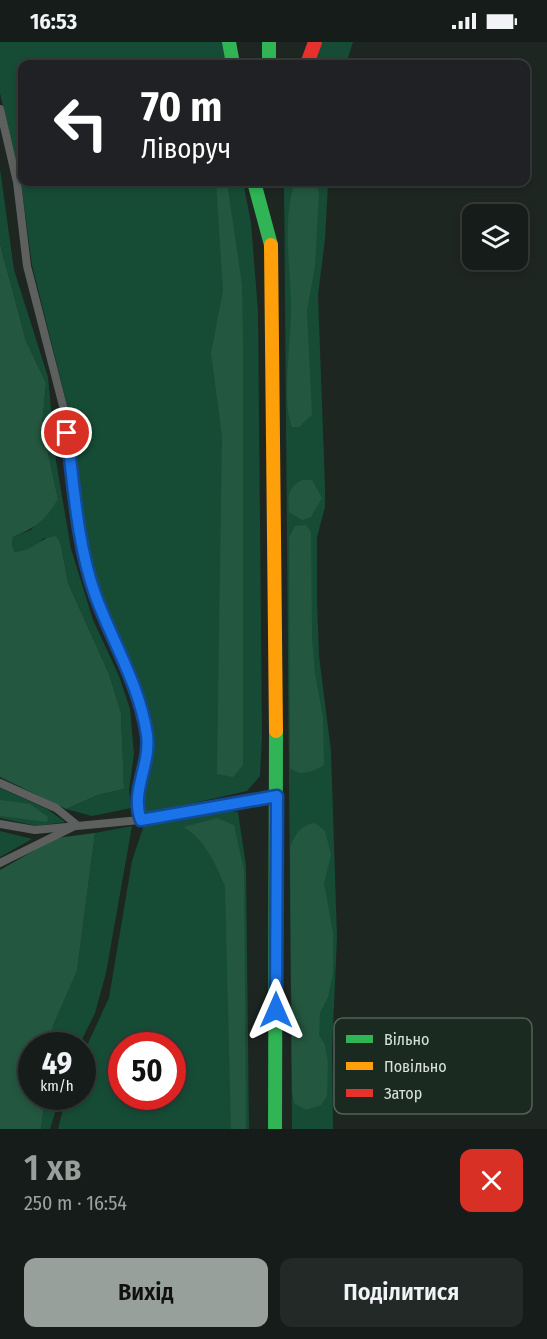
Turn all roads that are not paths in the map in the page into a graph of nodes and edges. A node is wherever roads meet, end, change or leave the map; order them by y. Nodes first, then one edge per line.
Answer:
1 (229, 42) edge
2 (269, 42) edge
3 (315, 42) edge
4 (232, 60) edge
5 (269, 60) edge
6 (308, 60) edge
7 (0, 109) edge
8 (255, 186) edge
9 (273, 197) dead end
10 (271, 245) junction
11 (0, 783) edge
12 (277, 796) junction
13 (141, 820) junction
14 (0, 824) edge
15 (76, 825) junction
16 (0, 863) edge
17 (275, 1129) edge

1 - 4 main road
2 - 5 main road
3 - 6 main road
7 - 13 lane
8 - 10 main road
9 - 10 main road
10 - 12 main road
11 - 15 lane
12 - 13 lane
12 - 17 main road
13 - 15 lane
14 - 15 lane
15 - 16 lane

